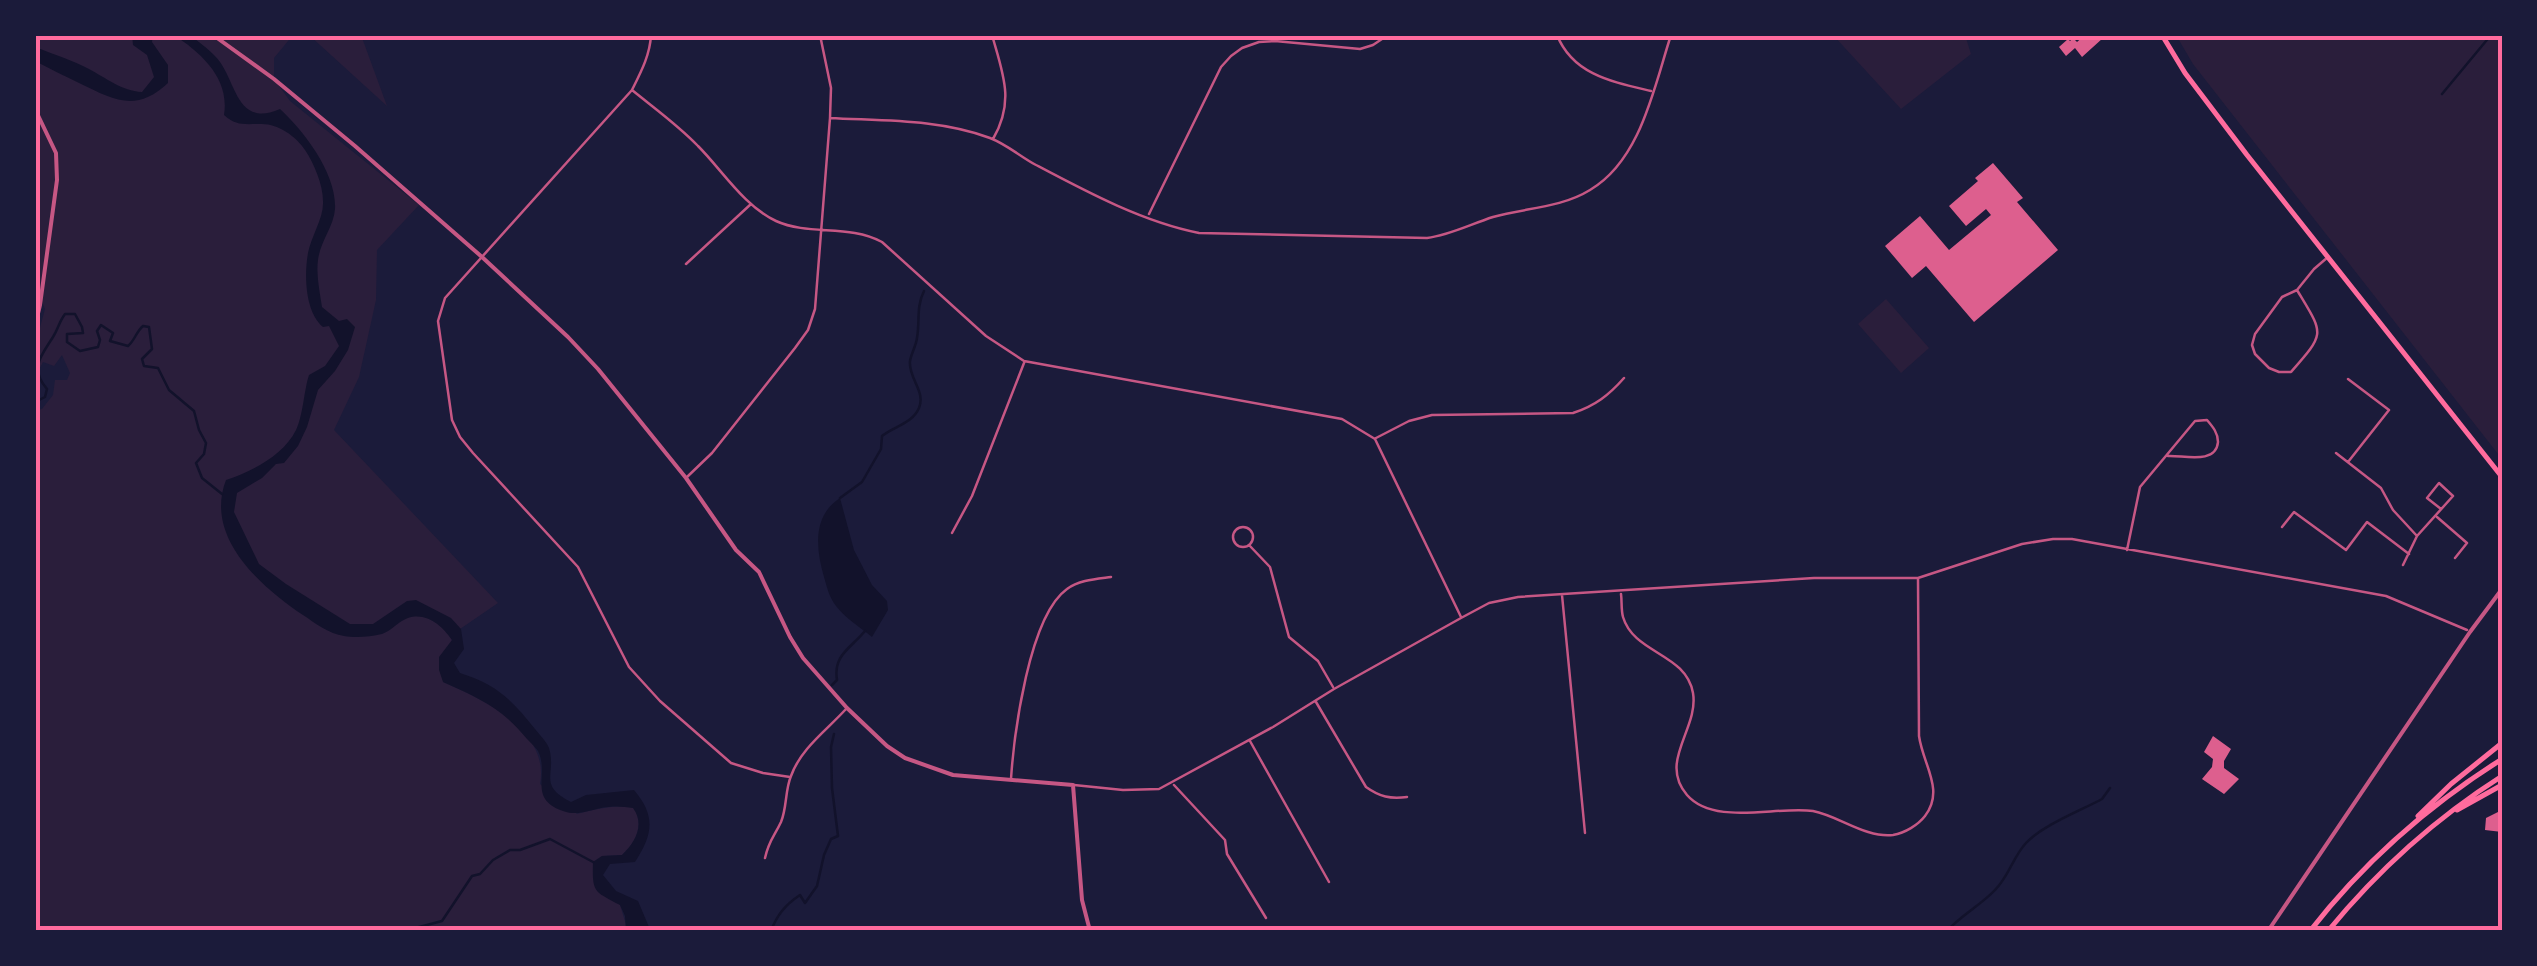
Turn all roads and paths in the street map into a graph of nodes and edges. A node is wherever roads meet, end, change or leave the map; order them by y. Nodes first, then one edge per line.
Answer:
1 (213, 35) edge
2 (651, 35) edge
3 (820, 35) edge
4 (992, 35) edge
5 (1388, 35) edge
6 (1556, 35) edge
7 (1670, 35) edge
8 (2162, 35) edge
9 (632, 90) junction
10 (1652, 92) junction
11 (35, 109) edge
12 (830, 118) junction
13 (993, 138) junction
14 (751, 204) junction
15 (1148, 217) junction
16 (820, 229) junction
17 (482, 256) junction
18 (2329, 256) junction
19 (686, 264) dead end
20 (2298, 290) junction
21 (35, 326) edge
22 (1024, 361) junction
23 (1624, 378) dead end
24 (2348, 379) dead end
25 (1375, 439) junction
26 (2336, 453) dead end
27 (2168, 456) junction
28 (2348, 462) junction
29 (2502, 477) edge
30 (686, 478) junction
31 (2441, 510) junction
32 (2435, 516) junction
33 (2282, 527) dead end
34 (952, 533) dead end
35 (2417, 536) junction
36 (1249, 545) junction
37 (2127, 550) junction
38 (2408, 554) junction
39 (2455, 558) dead end
40 (2403, 564) dead end
41 (1111, 577) dead end
42 (1918, 578) junction
43 (2502, 589) edge
44 (1621, 591) junction
45 (1561, 593) junction
46 (1461, 618) junction
47 (2470, 632) junction
48 (1334, 689) junction
49 (1315, 701) junction
50 (848, 708) junction
51 (1250, 740) junction
52 (2502, 743) edge
53 (2502, 759) edge
54 (2502, 776) edge
55 (790, 778) junction
56 (1011, 780) junction
57 (1172, 783) junction
58 (2502, 784) edge
59 (1073, 785) junction
60 (1407, 797) dead end
61 (2437, 822) junction
62 (1586, 833) dead end
63 (2390, 845) junction
64 (765, 858) dead end
65 (1329, 882) dead end
66 (1266, 918) dead end
67 (1090, 931) edge
68 (2268, 931) edge
69 (2310, 931) edge
70 (2328, 931) edge

1 - 17 street
2 - 9 street
3 - 12 street
4 - 13 street
5 - 15 street
6 - 10 street
7 - 10 street
8 - 18 main road
9 - 14 street
9 - 17 street
10 - 15 street
11 - 21 street
12 - 13 street
12 - 16 street
13 - 15 street
14 - 16 street
14 - 19 street
16 - 22 street
16 - 30 street
17 - 30 street
17 - 55 street
18 - 20 street
18 - 29 main road
20 - 20 street
22 - 25 street
22 - 34 street
23 - 25 street
24 - 28 street
25 - 46 street
26 - 28 street
27 - 27 street
27 - 37 street
28 - 35 street
30 - 50 street
31 - 31 street
31 - 32 street
32 - 35 street
32 - 39 street
33 - 38 street
35 - 38 street
36 - 36 street
36 - 48 street
37 - 42 street
37 - 47 street
38 - 40 street
41 - 56 street
42 - 44 street
42 - 44 street
43 - 47 street
44 - 45 street
45 - 46 street
45 - 62 street
46 - 48 street
47 - 68 street
48 - 49 street
49 - 51 street
49 - 60 street
50 - 55 street
50 - 56 street
51 - 57 street
51 - 65 street
52 - 63 main road
53 - 63 main road
54 - 61 main road
55 - 64 street
56 - 59 street
57 - 59 street
57 - 66 street
58 - 61 main road
59 - 67 street
61 - 70 main road
63 - 69 main road

